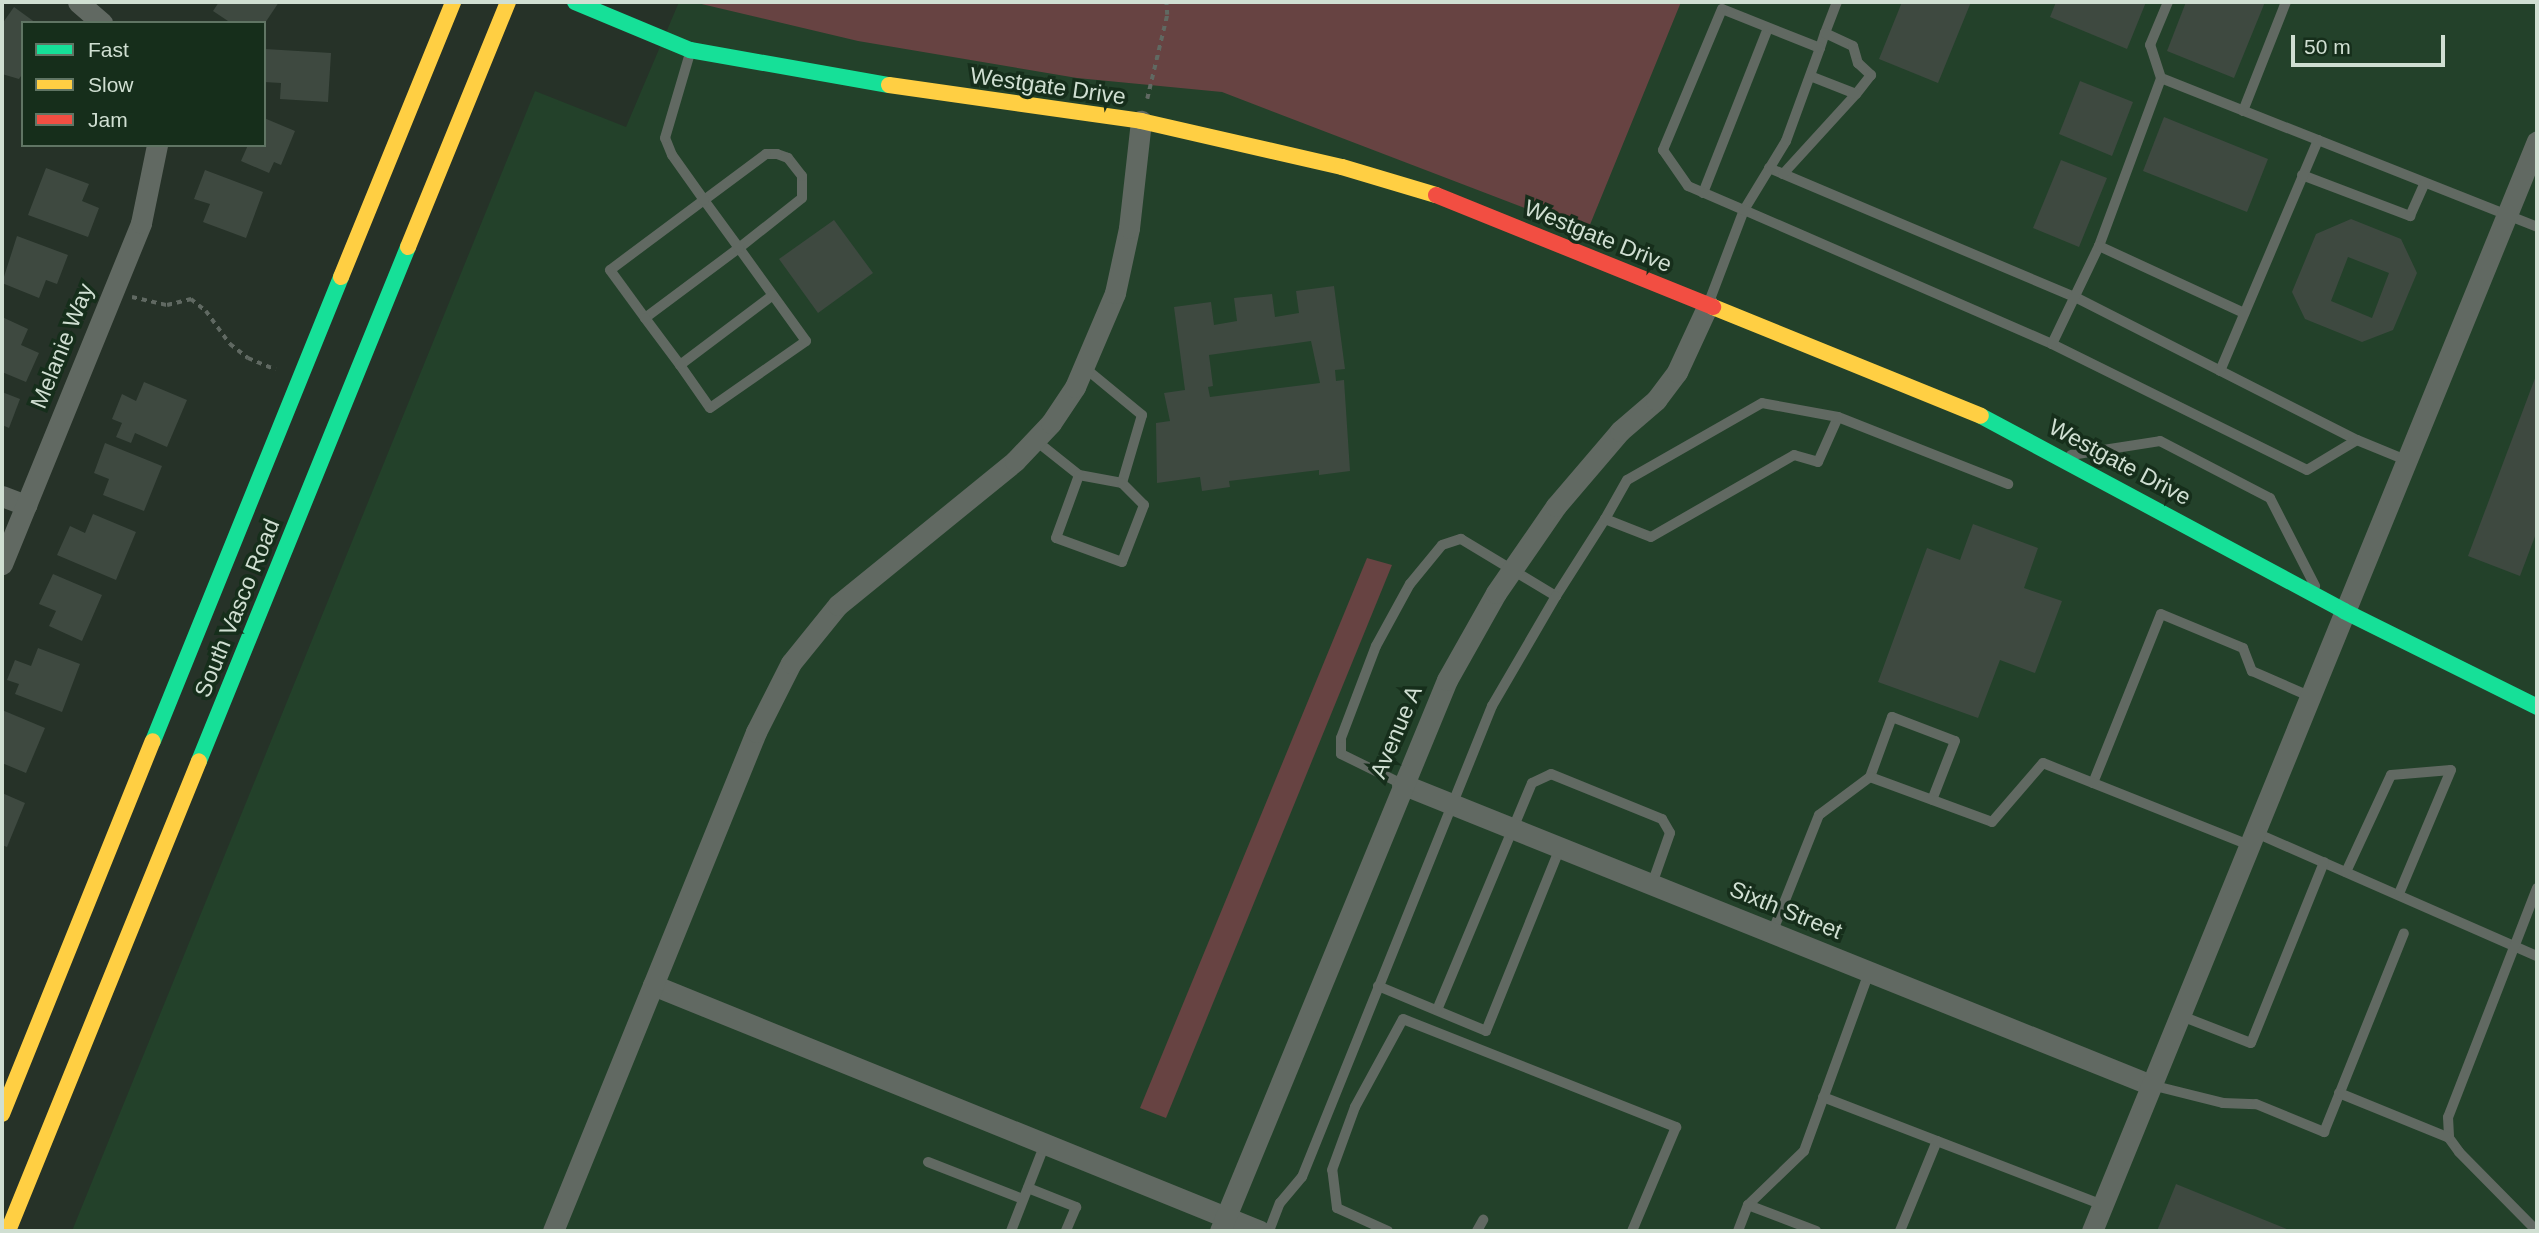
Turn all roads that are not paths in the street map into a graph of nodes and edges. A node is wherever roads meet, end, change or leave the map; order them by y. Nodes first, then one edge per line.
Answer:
1 (78, 2) edge
2 (453, 2) edge
3 (508, 2) edge
4 (575, 2) edge
5 (1837, 2) edge
6 (2168, 2) edge
7 (2287, 2) edge
8 (100, 21) edge
9 (1768, 28) junction
10 (1825, 33) junction
11 (1820, 48) junction
12 (690, 50) junction
13 (1810, 76) junction
14 (2161, 78) junction
15 (1856, 94) junction
16 (2243, 111) junction
17 (1141, 121) junction
18 (2318, 140) junction
19 (2537, 141) edge
20 (157, 147) edge
21 (1769, 168) junction
22 (1783, 174) junction
23 (2302, 176) junction
24 (2425, 183) junction
25 (1703, 193) junction
26 (704, 200) junction
27 (1744, 210) junction
28 (2507, 215) junction
29 (2537, 227) edge
30 (2099, 246) junction
31 (739, 248) junction
32 (773, 295) junction
33 (2075, 297) junction
34 (1708, 305) junction
35 (2244, 313) junction
36 (645, 318) junction
37 (2052, 344) junction
38 (680, 365) junction
39 (1085, 368) junction
40 (2220, 371) junction
41 (1838, 417) junction
42 (2357, 439) junction
43 (1035, 440) junction
44 (2061, 457) junction
45 (2406, 460) junction
46 (1079, 475) junction
47 (1122, 483) junction
48 (2008, 484) dead end
49 (2, 496) edge
50 (26, 505) junction
51 (1605, 519) junction
52 (2, 564) edge
53 (1511, 571) junction
54 (2319, 594) junction
55 (1556, 596) junction
56 (2344, 611) junction
57 (2309, 696) junction
58 (2537, 707) edge
59 (1870, 777) junction
60 (2093, 783) junction
61 (1402, 784) junction
62 (1932, 800) junction
63 (1452, 803) junction
64 (1512, 828) junction
65 (2251, 838) junction
66 (1560, 848) junction
67 (2324, 862) junction
68 (2346, 872) junction
69 (1652, 884) junction
70 (2537, 888) edge
71 (2399, 894) junction
72 (1772, 933) junction
73 (2404, 933) dead end
74 (2516, 947) junction
75 (2537, 956) edge
76 (1868, 972) junction
77 (653, 985) junction
78 (1378, 986) junction
79 (1437, 1010) junction
80 (2179, 1015) junction
81 (2151, 1085) junction
82 (2339, 1093) junction
83 (1824, 1097) junction
84 (2, 1114) edge
85 (2449, 1138) junction
86 (1937, 1141) junction
87 (1045, 1144) junction
88 (928, 1162) dead end
89 (1028, 1188) junction
90 (1023, 1199) junction
91 (1748, 1205) junction
92 (2103, 1205) junction
93 (1483, 1220) dead end
94 (1223, 1224) edge
95 (8, 1231) edge
96 (553, 1231) edge
97 (1011, 1231) edge
98 (1066, 1231) edge
99 (1260, 1231) edge
100 (1269, 1231) edge
101 (1388, 1231) edge
102 (1477, 1231) edge
103 (1632, 1231) edge
104 (1738, 1231) edge
105 (1816, 1231) edge
106 (1900, 1231) edge
107 (2092, 1231) edge
108 (2537, 1231) edge

1 - 8 street
2 - 84 main road, South Vasco Road
3 - 95 main road, South Vasco Road
4 - 12 main road, Westgate Drive
5 - 10 lane
6 - 14 lane
7 - 16 lane
9 - 11 lane
9 - 25 lane
9 - 25 lane
10 - 11 lane
10 - 15 lane
11 - 13 lane
12 - 17 main road, Westgate Drive
12 - 26 lane
13 - 15 lane
13 - 21 lane
14 - 16 lane
14 - 30 lane
15 - 22 lane
16 - 18 lane
17 - 34 main road, Westgate Drive
17 - 39 street
18 - 23 lane
18 - 24 lane
19 - 28 street
20 - 50 street, Melanie Way
21 - 22 lane
21 - 27 lane
22 - 33 lane
23 - 24 lane
23 - 35 lane
24 - 28 lane
25 - 27 lane
26 - 31 lane
26 - 31 lane
26 - 36 lane
27 - 34 lane
27 - 37 lane
28 - 29 lane
28 - 45 street
30 - 33 lane
30 - 35 lane
31 - 32 lane
31 - 36 lane
32 - 38 lane
32 - 38 lane
33 - 37 lane
33 - 40 lane
34 - 44 main road, Westgate Drive
34 - 53 street, Avenue A
35 - 40 lane
36 - 38 lane
37 - 42 lane
39 - 43 street
39 - 47 lane
40 - 42 lane
41 - 48 lane
41 - 51 lane
41 - 51 lane
42 - 45 lane
43 - 46 lane
43 - 77 street
44 - 54 main road, Westgate Drive
44 - 54 lane
45 - 56 street
46 - 47 lane
46 - 47 lane
49 - 50 street
50 - 52 street, Melanie Way
51 - 55 lane
53 - 55 lane
53 - 61 street, Avenue A
53 - 61 lane
54 - 56 main road, Westgate Drive
55 - 63 lane
56 - 57 street
56 - 58 main road, Westgate Drive
57 - 60 lane
57 - 65 street
59 - 62 lane
59 - 62 lane
59 - 72 lane
60 - 62 lane
60 - 65 lane
61 - 63 street, Sixth Street
61 - 94 street, Avenue A
63 - 64 street, Sixth Street
63 - 78 lane
64 - 66 street, Sixth Street
64 - 69 lane
64 - 79 lane
65 - 67 lane
65 - 80 street
66 - 69 street, Sixth Street
66 - 79 lane
67 - 68 lane
67 - 80 lane
68 - 71 lane
68 - 71 lane
69 - 72 street, Sixth Street
70 - 74 lane
71 - 74 lane
72 - 76 street, Sixth Street
73 - 82 lane
74 - 75 lane
74 - 85 lane
76 - 81 street, Sixth Street
76 - 83 lane
77 - 87 street
77 - 96 street
78 - 79 lane
78 - 100 lane
80 - 81 street
81 - 82 lane
81 - 92 street
82 - 85 lane
83 - 86 lane
83 - 91 lane
85 - 108 lane
86 - 92 lane
86 - 106 lane
87 - 89 lane
87 - 94 street
88 - 90 lane
89 - 90 lane
89 - 98 lane
90 - 97 lane
91 - 104 lane
91 - 105 lane
92 - 107 street
93 - 102 lane
94 - 99 street
101 - 103 lane

